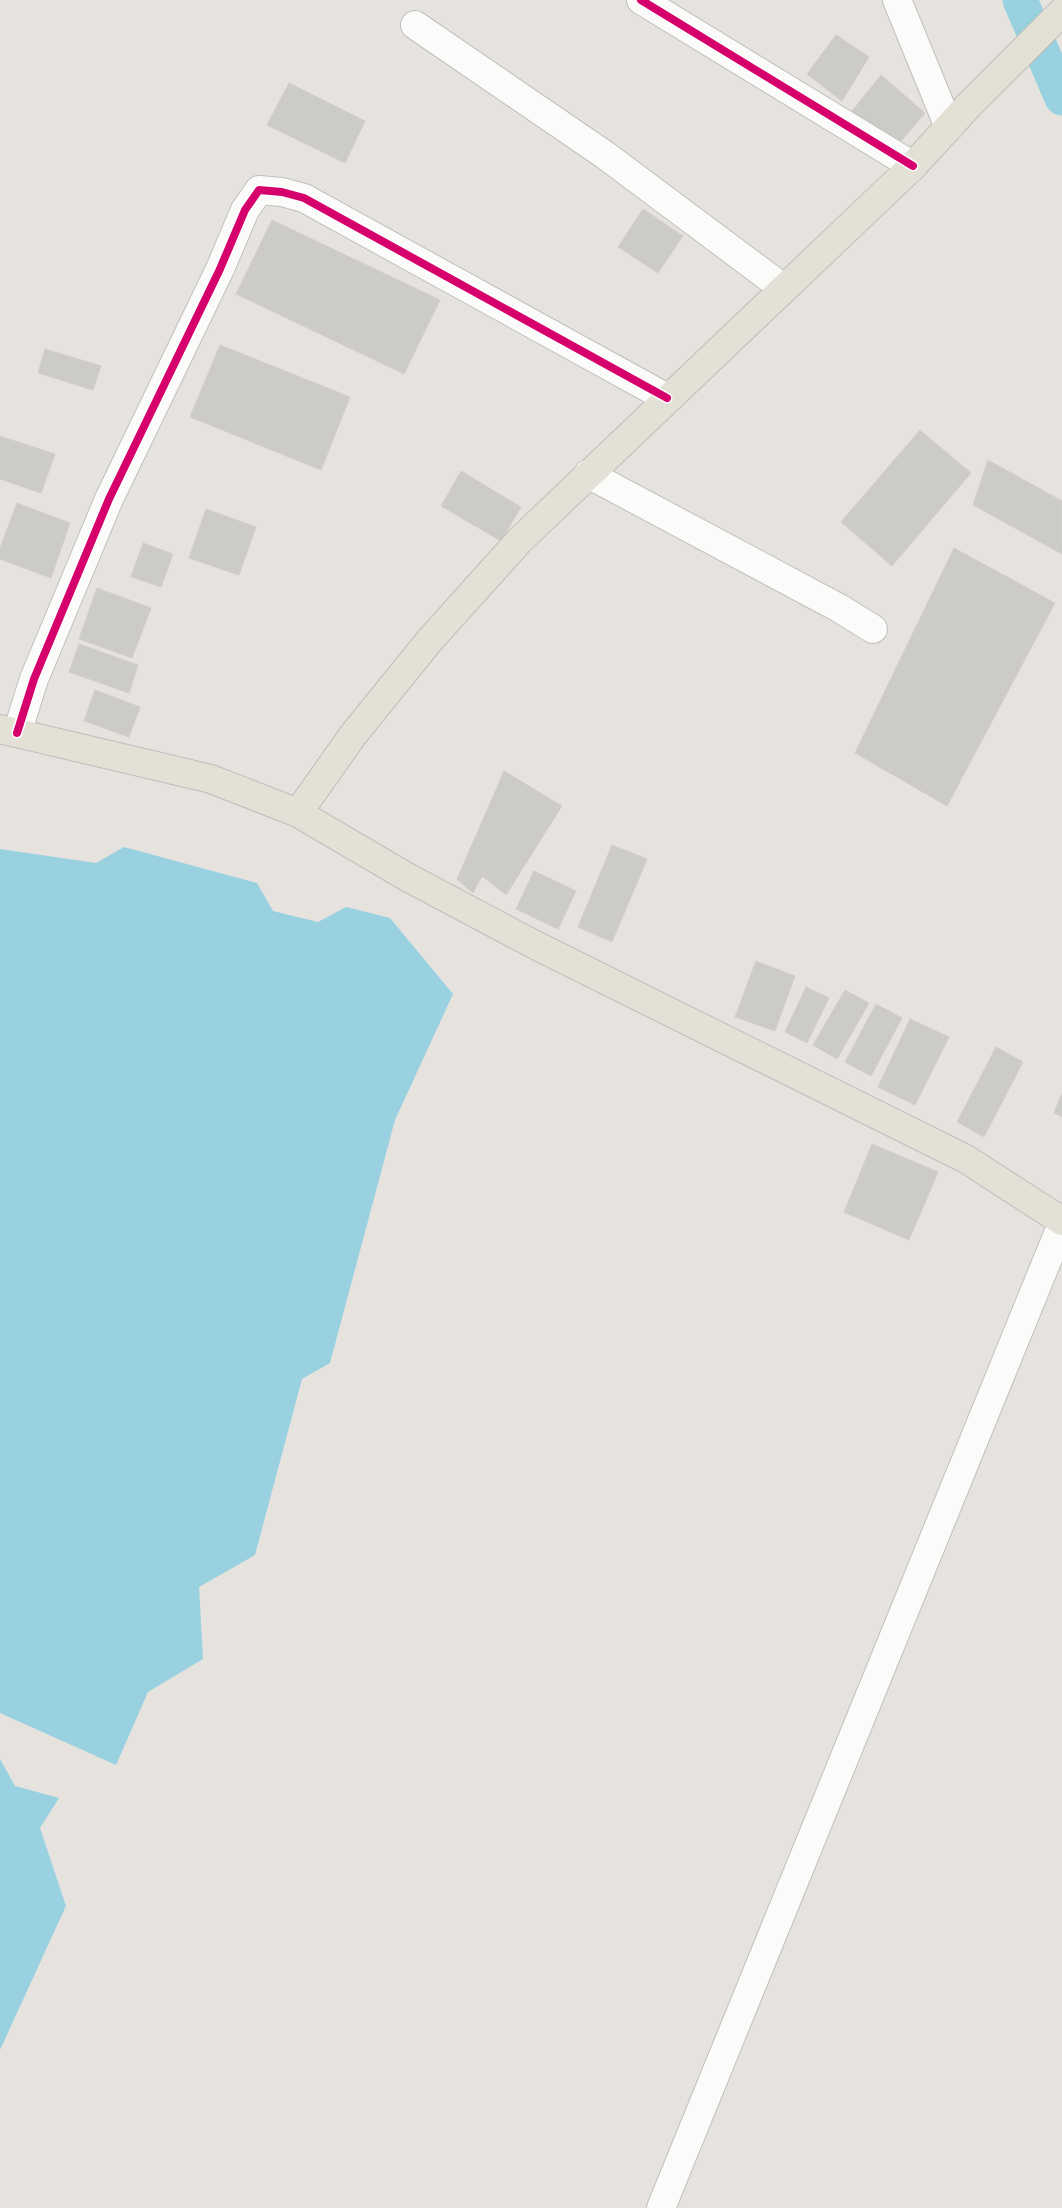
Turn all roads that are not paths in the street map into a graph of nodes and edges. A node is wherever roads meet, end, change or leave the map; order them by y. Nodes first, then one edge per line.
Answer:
1 (641, 0) edge
2 (898, 0) edge
3 (1062, 12) edge
4 (415, 25) dead end
5 (949, 127) junction
6 (913, 166) junction
7 (783, 288) junction
8 (668, 398) junction
9 (588, 474) junction
10 (874, 629) dead end
11 (9, 731) edge
12 (298, 813) junction
13 (1062, 1222) edge
14 (661, 2208) edge

1 - 6 street
2 - 5 street
3 - 5 main road
4 - 7 street
5 - 6 main road
6 - 7 main road
7 - 8 main road
8 - 9 main road
8 - 11 street
9 - 10 street
9 - 12 main road
11 - 12 main road
12 - 13 main road
13 - 14 street

